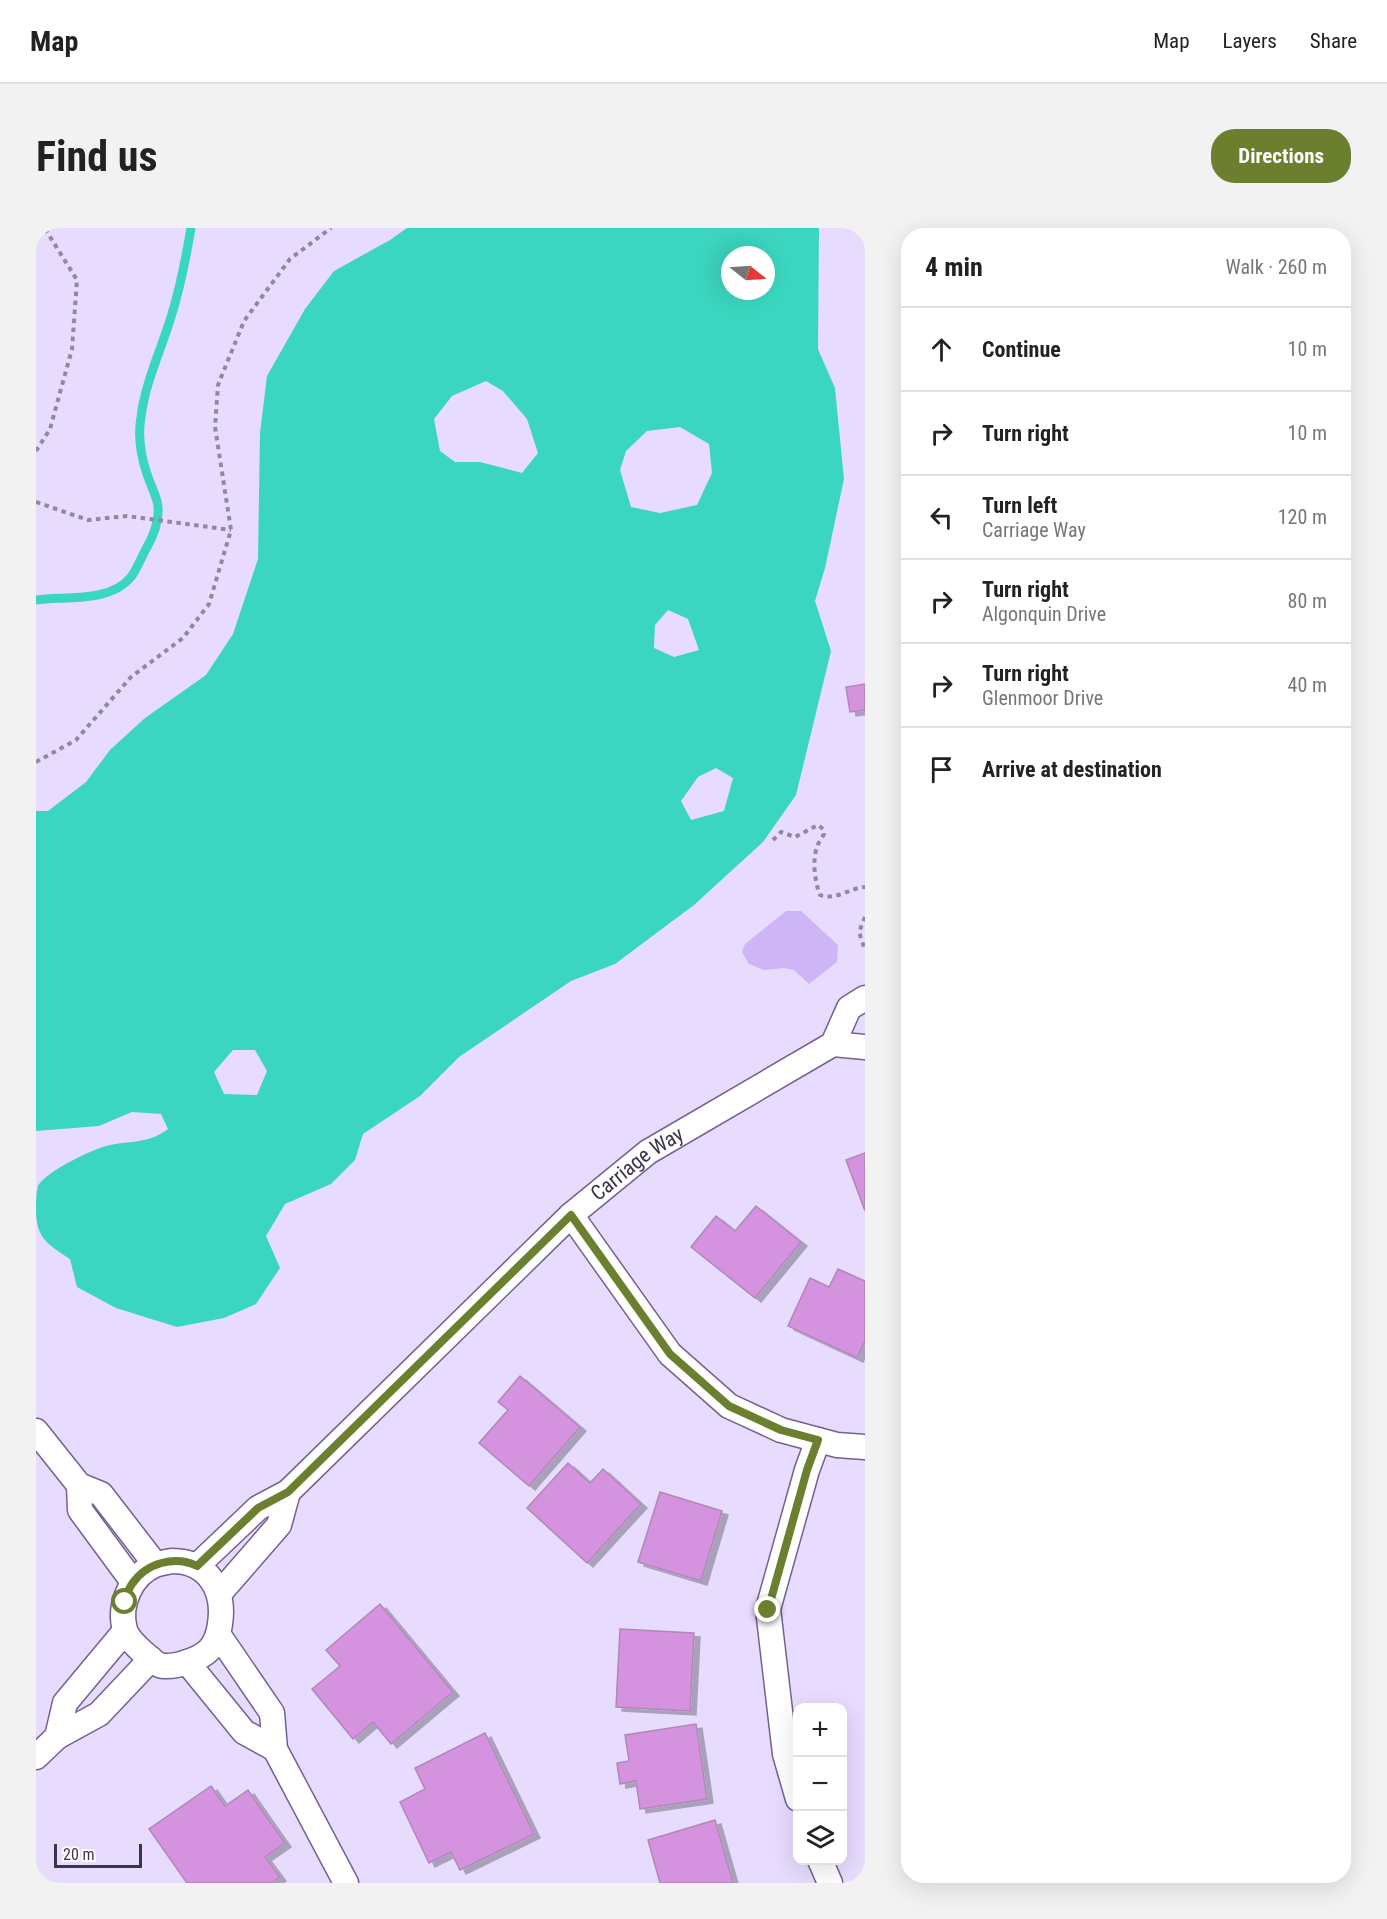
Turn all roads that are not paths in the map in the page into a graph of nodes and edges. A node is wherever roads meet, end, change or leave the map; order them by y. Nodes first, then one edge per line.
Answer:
1 (865, 998) edge
2 (833, 1044) junction
3 (865, 1047) edge
4 (571, 1215) junction
5 (36, 1431) edge
6 (818, 1440) junction
7 (865, 1447) edge
8 (78, 1485) junction
9 (288, 1492) junction
10 (155, 1564) junction
11 (197, 1566) junction
12 (133, 1582) junction
13 (219, 1594) junction
14 (125, 1631) junction
15 (218, 1634) junction
16 (151, 1659) junction
17 (187, 1662) junction
18 (57, 1737) junction
19 (275, 1749) junction
20 (36, 1757) edge
21 (793, 1782) edge
22 (822, 1865) edge
23 (346, 1883) edge
24 (830, 1883) edge

1 - 2 street
2 - 3 street
2 - 4 street, Carriage Way
4 - 6 street
4 - 9 street, Carriage Way
5 - 8 street
6 - 7 street
6 - 21 street
8 - 10 street
8 - 12 street
9 - 11 street, Carriage Way
9 - 13 street
10 - 11 street
10 - 12 street
11 - 13 street
12 - 14 street
13 - 15 street
14 - 16 street
14 - 18 street
15 - 17 street
15 - 19 street
16 - 17 street
16 - 18 street
17 - 19 street
18 - 20 street
19 - 23 street
22 - 24 street

